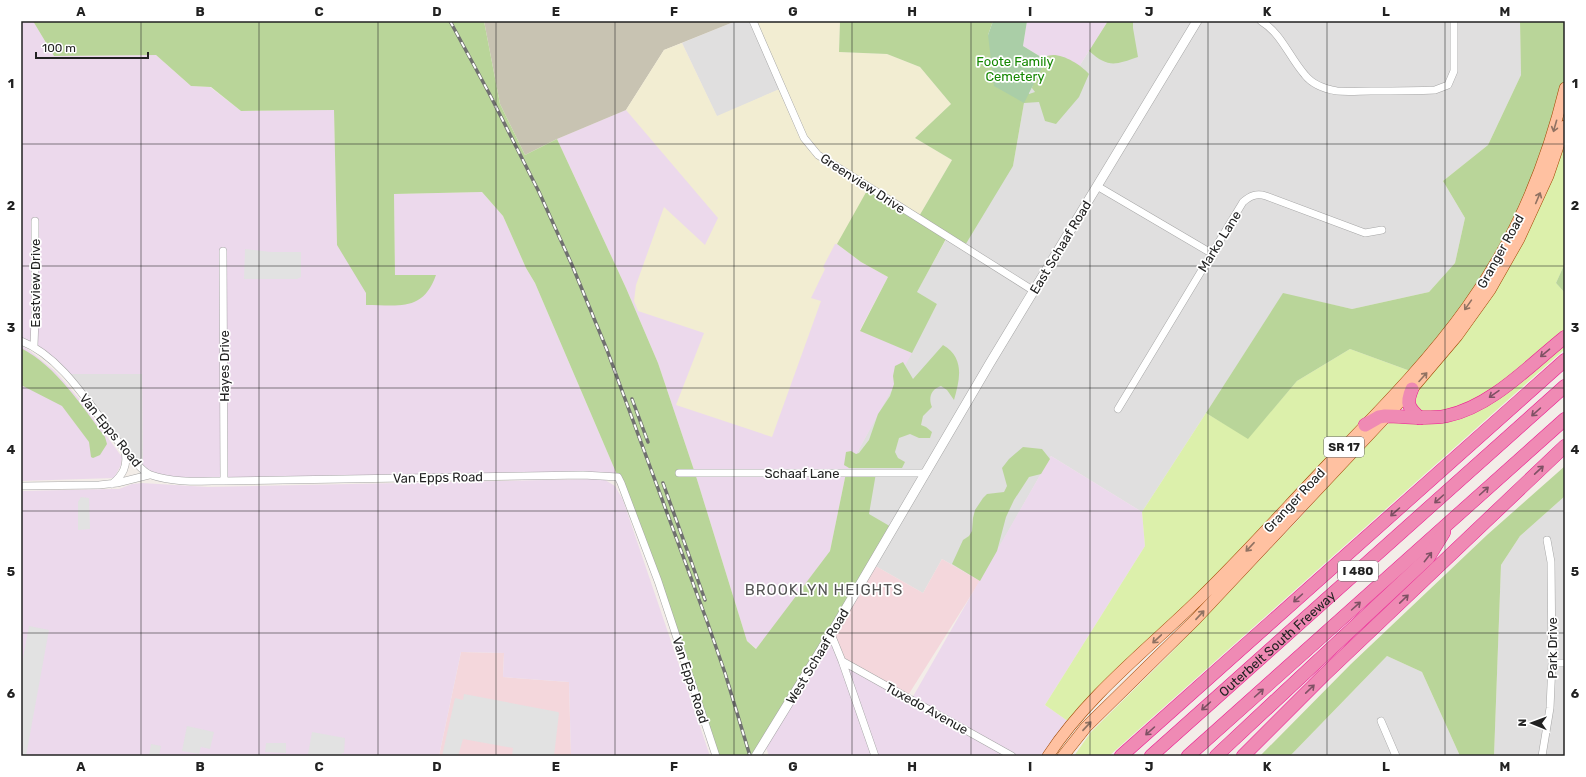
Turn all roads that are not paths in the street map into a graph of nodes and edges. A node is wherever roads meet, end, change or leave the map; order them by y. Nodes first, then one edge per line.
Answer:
1 (753, 21) edge
2 (1197, 21) edge
3 (1261, 21) edge
4 (1454, 21) edge
5 (1565, 88) edge
6 (1565, 126) edge
7 (1097, 186) junction
8 (35, 221) dead end
9 (1382, 230) dead end
10 (223, 251) dead end
11 (1211, 253) junction
12 (1034, 291) junction
13 (1565, 337) edge
14 (21, 341) edge
15 (34, 346) junction
16 (1565, 360) edge
17 (1565, 386) edge
18 (1412, 389) junction
19 (1118, 409) dead end
20 (1386, 416) junction
21 (1420, 418) junction
22 (1565, 419) edge
23 (1365, 425) junction
24 (1565, 446) edge
25 (124, 449) junction
26 (679, 473) dead end
27 (926, 473) junction
28 (149, 475) junction
29 (224, 481) junction
30 (112, 484) junction
31 (21, 486) edge
32 (1450, 522) junction
33 (1547, 540) dead end
34 (830, 634) junction
35 (842, 661) junction
36 (1552, 663) junction
37 (1565, 663) edge
38 (1381, 721) dead end
39 (716, 756) edge
40 (756, 756) edge
41 (875, 756) edge
42 (1012, 756) edge
43 (1048, 756) edge
44 (1063, 756) edge
45 (1121, 756) edge
46 (1150, 756) edge
47 (1188, 756) edge
48 (1216, 756) edge
49 (1243, 756) edge
50 (1396, 756) edge
51 (1542, 756) edge

1 - 12 street, Greenview Drive
2 - 7 street, East Schaaf Road
3 - 4 street
5 -> 23 main road, Granger Road / SR 17
18 -> 6 main road, Granger Road / SR 17
7 - 11 street
7 - 12 street, East Schaaf Road
8 - 15 street, Eastview Drive
9 - 11 street, Marko Lane
10 - 29 street, Hayes Drive
11 - 19 street, Marko Lane
12 - 27 street, East Schaaf Road
13 -> 21 highway
14 - 15 street, Van Epps Road
15 - 25 street, Van Epps Road
16 -> 45 highway
17 -> 46 highway, Outerbelt South Freeway / I 480
18 - 20 main road, Granger Road / SR 17
18 - 21 highway
20 - 21 highway
20 - 23 highway
44 -> 20 main road, Granger Road / SR 17
32 -> 22 highway, Outerbelt South Freeway / I 480
23 -> 43 main road, Granger Road / SR 17
49 -> 24 highway
25 - 28 street, Van Epps Road
25 - 30 street
26 - 27 street, Schaaf Lane
27 - 34 street, West Schaaf Road
28 - 29 street, Van Epps Road
28 - 30 street
29 - 39 street, Van Epps Road
30 - 31 street
47 -> 32 highway, Outerbelt South Freeway / I 480
48 -> 32 highway
33 - 36 street, Park Drive
34 - 35 street
34 - 40 street, West Schaaf Road
35 - 41 street
35 - 42 street, Tuxedo Avenue
36 - 37 street
36 - 51 street, Park Drive
38 - 50 street

